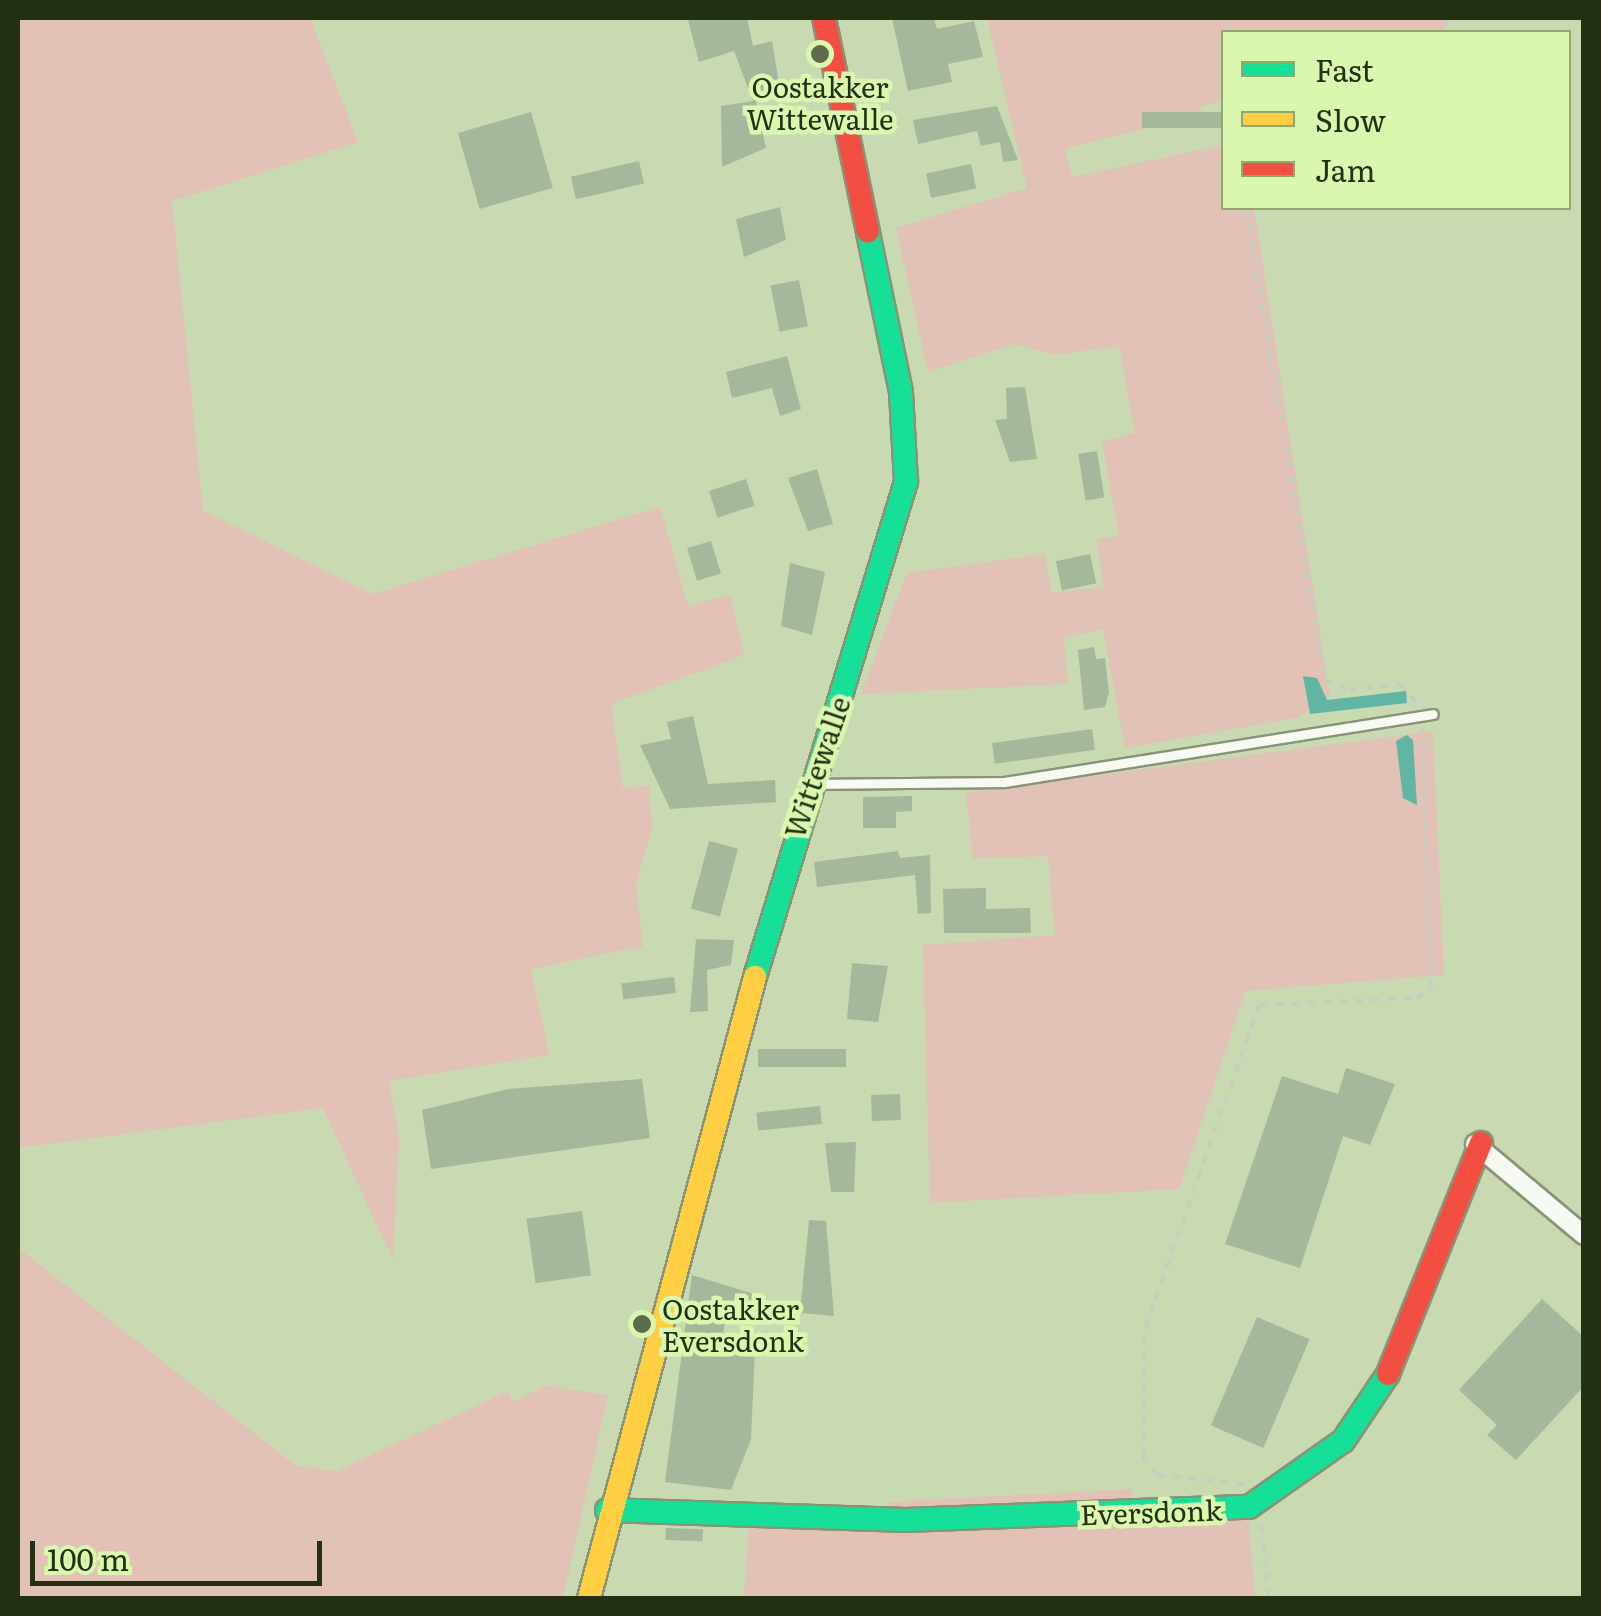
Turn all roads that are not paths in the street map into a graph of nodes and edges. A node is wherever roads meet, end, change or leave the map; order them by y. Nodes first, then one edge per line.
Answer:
1 (824, 18) edge
2 (1433, 714) dead end
3 (807, 784) junction
4 (1474, 1144) joint
5 (1584, 1235) edge
6 (607, 1510) junction
7 (589, 1598) edge

1 - 3 street, Wittewalle
2 - 3 lane
3 - 6 street, Wittewalle
4 - 5 street
4 - 6 street, Eversdonk
6 - 7 street, Wittewalle

